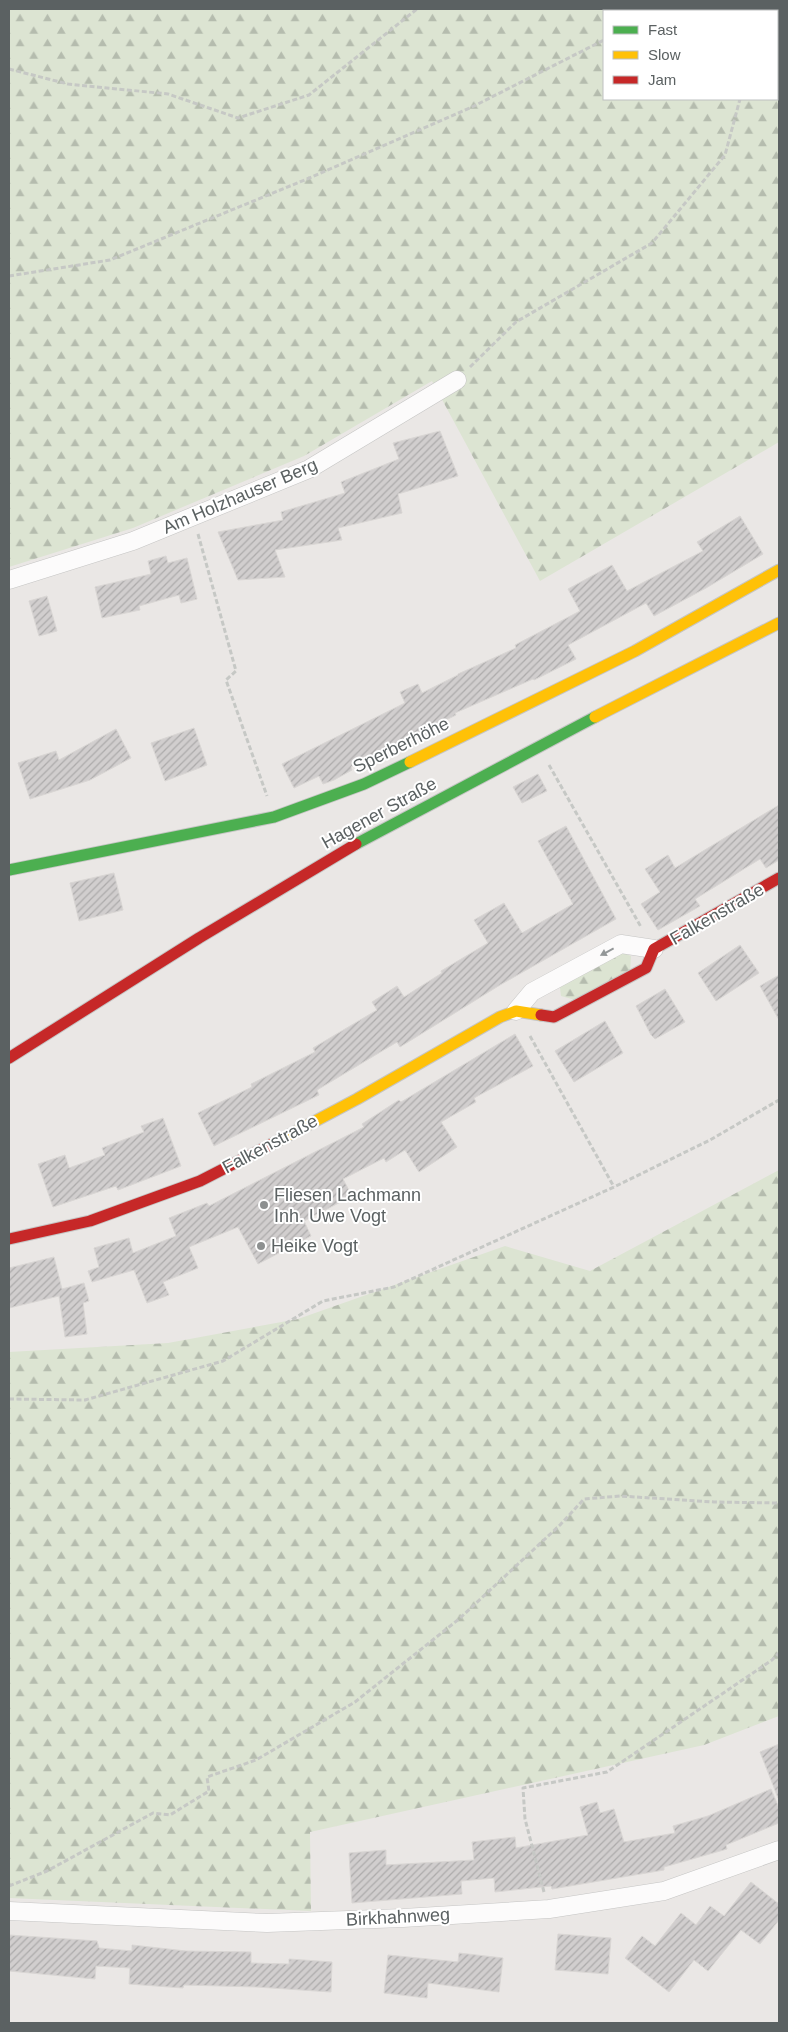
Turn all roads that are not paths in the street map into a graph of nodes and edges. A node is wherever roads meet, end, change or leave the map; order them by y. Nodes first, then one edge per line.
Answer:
1 (457, 380) road end
2 (779, 570) edge
3 (9, 580) edge
4 (779, 623) edge
5 (9, 870) edge
6 (779, 878) edge
7 (654, 950) junction
8 (516, 1011) junction
9 (9, 1058) edge
10 (9, 1239) edge
11 (779, 1850) edge
12 (9, 1910) edge

1 - 3 street, Am Holzhauser Berg
2 - 5 street, Sperberhöhe
4 - 9 street, Hagener Straße
6 - 7 street, Falkenstraße
7 -> 8 street, Falkenstraße
7 - 8 street, Falkenstraße
8 - 10 street, Falkenstraße
11 - 12 street, Birkhahnweg

